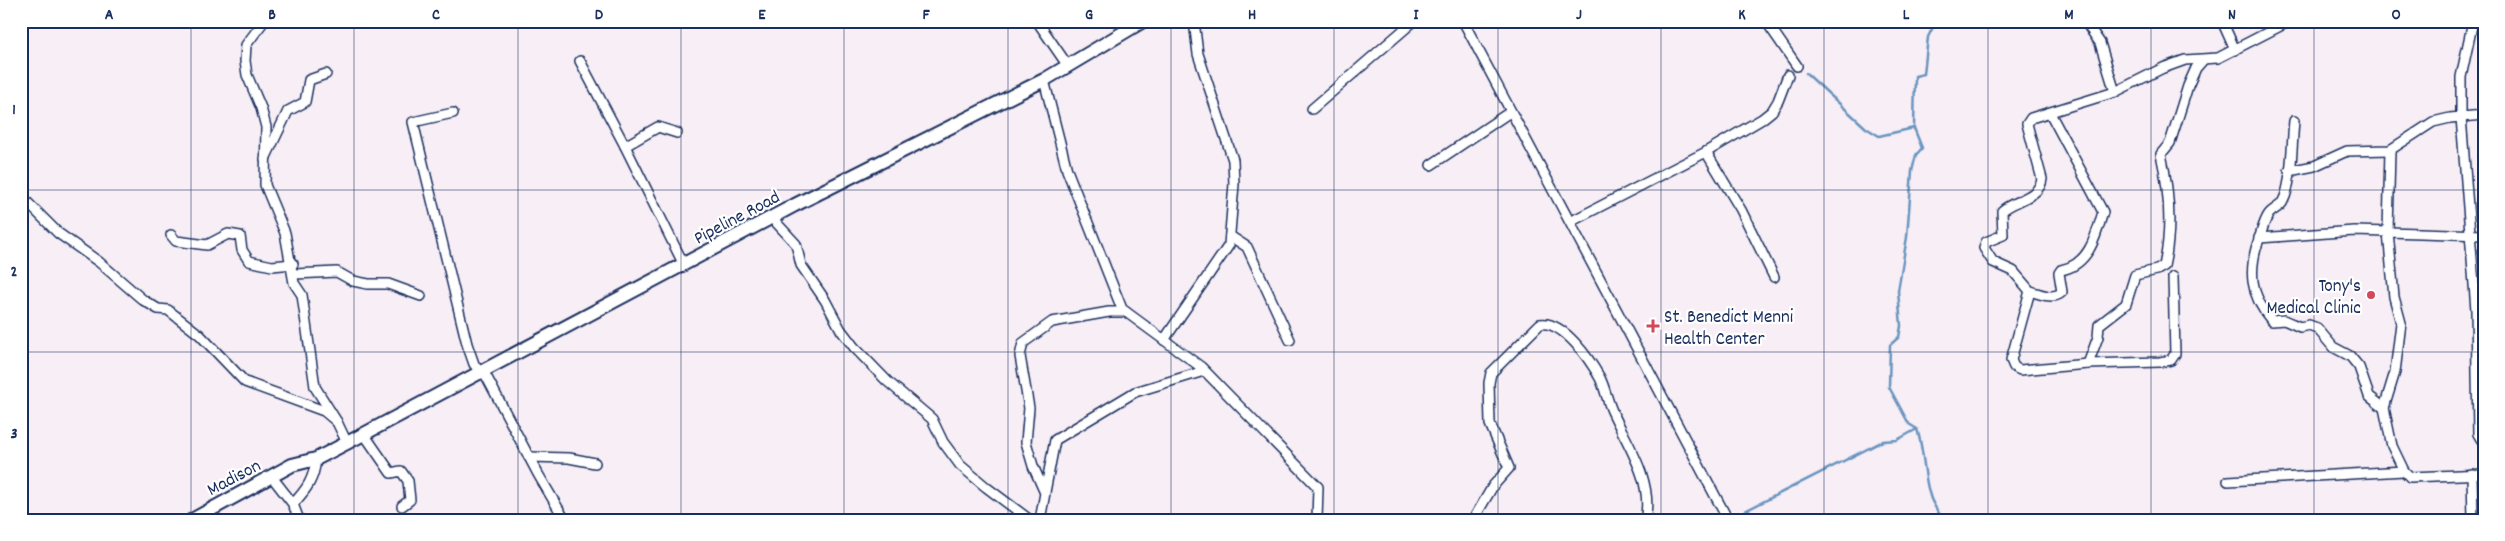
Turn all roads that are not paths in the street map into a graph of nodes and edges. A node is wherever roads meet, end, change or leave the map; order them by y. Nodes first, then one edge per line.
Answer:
1 (264, 21) edge
2 (1037, 21) edge
3 (1143, 21) edge
4 (1194, 21) edge
5 (1414, 21) edge
6 (1463, 21) edge
7 (1766, 21) edge
8 (2085, 21) edge
9 (2222, 21) edge
10 (2290, 21) edge
11 (2473, 21) edge
12 (2235, 50) junction
13 (2203, 60) junction
14 (580, 61) dead end
15 (1068, 66) junction
16 (1797, 66) dead end
17 (326, 74) dead end
18 (1788, 75) dead end
19 (1044, 80) junction
20 (2115, 92) junction
21 (1312, 109) dead end
22 (1510, 112) junction
23 (453, 113) dead end
24 (2050, 113) junction
25 (2484, 115) edge
26 (2461, 116) junction
27 (2294, 121) dead end
28 (677, 133) dead end
29 (625, 146) junction
30 (2390, 150) junction
31 (1706, 152) junction
32 (265, 159) junction
33 (1431, 165) dead end
34 (2289, 171) junction
35 (21, 196) edge
36 (772, 218) junction
37 (1570, 222) junction
38 (2388, 232) junction
39 (2470, 234) junction
40 (171, 235) dead end
41 (2484, 235) edge
42 (1230, 236) junction
43 (2259, 238) junction
44 (684, 265) junction
45 (293, 269) junction
46 (1774, 277) dead end
47 (2173, 277) dead end
48 (2030, 291) junction
49 (421, 296) dead end
50 (1118, 296) junction
51 (1109, 312) junction
52 (1126, 312) junction
53 (1164, 340) junction
54 (1290, 340) dead end
55 (2088, 364) junction
56 (1204, 371) junction
57 (482, 373) junction
58 (2384, 408) junction
59 (337, 422) junction
60 (364, 434) junction
61 (347, 443) junction
62 (2484, 444) edge
63 (529, 457) junction
64 (316, 459) junction
65 (595, 462) dead end
66 (2404, 471) junction
67 (2472, 474) junction
68 (2484, 474) edge
69 (272, 477) junction
70 (2228, 481) dead end
71 (1045, 493) junction
72 (293, 504) junction
73 (402, 506) dead end
74 (192, 520) edge
75 (299, 520) edge
76 (565, 520) edge
77 (1030, 520) edge
78 (1040, 520) edge
79 (1317, 520) edge
80 (1472, 520) edge
81 (1645, 520) edge
82 (1728, 520) edge
83 (2473, 520) edge

1 - 32 street
2 - 15 street
3 - 15 street, Pipeline Road
4 - 42 street
5 - 21 street
6 - 22 street
7 - 16 street
8 - 20 street
9 - 12 street
10 - 12 street
11 - 26 street
12 - 13 street
13 - 20 street
13 - 55 street
14 - 29 street
15 - 19 street, Pipeline Road
17 - 32 street
18 - 31 street
19 - 36 street, Pipeline Road
19 - 50 street
20 - 24 street
22 - 33 street
22 - 37 street
23 - 57 street
24 - 48 street
24 - 48 street
25 - 26 street
26 - 30 street
26 - 39 street
27 - 34 street
28 - 29 street
29 - 44 street
30 - 34 street
30 - 38 street
31 - 37 street
31 - 46 street
32 - 45 street
34 - 43 street
35 - 59 street
36 - 44 street, Pipeline Road
36 - 77 street
37 - 82 street
38 - 39 street
38 - 43 street
38 - 58 street
39 - 41 street
39 - 62 street
40 - 45 street
42 - 53 street
42 - 54 street
43 - 58 street
44 - 57 street, Pipeline Road
45 - 49 street
45 - 59 street
47 - 55 street
48 - 55 street
50 - 51 street
50 - 52 street
51 - 52 street
51 - 71 street
52 - 53 street
53 - 56 street
56 - 71 street
56 - 79 street
57 - 60 street, Pipeline Road
57 - 63 street
58 - 66 street
59 - 61 street
60 - 61 street, Pipeline Road
60 - 73 street
61 - 64 street, Pipeline Road
63 - 65 street
63 - 76 street
64 - 69 street, Madison
64 - 72 street
66 - 67 street
66 - 70 street
67 - 68 street
67 - 83 street
69 - 72 street
69 - 74 street, Madison
71 - 78 street
72 - 75 street
80 - 81 street

